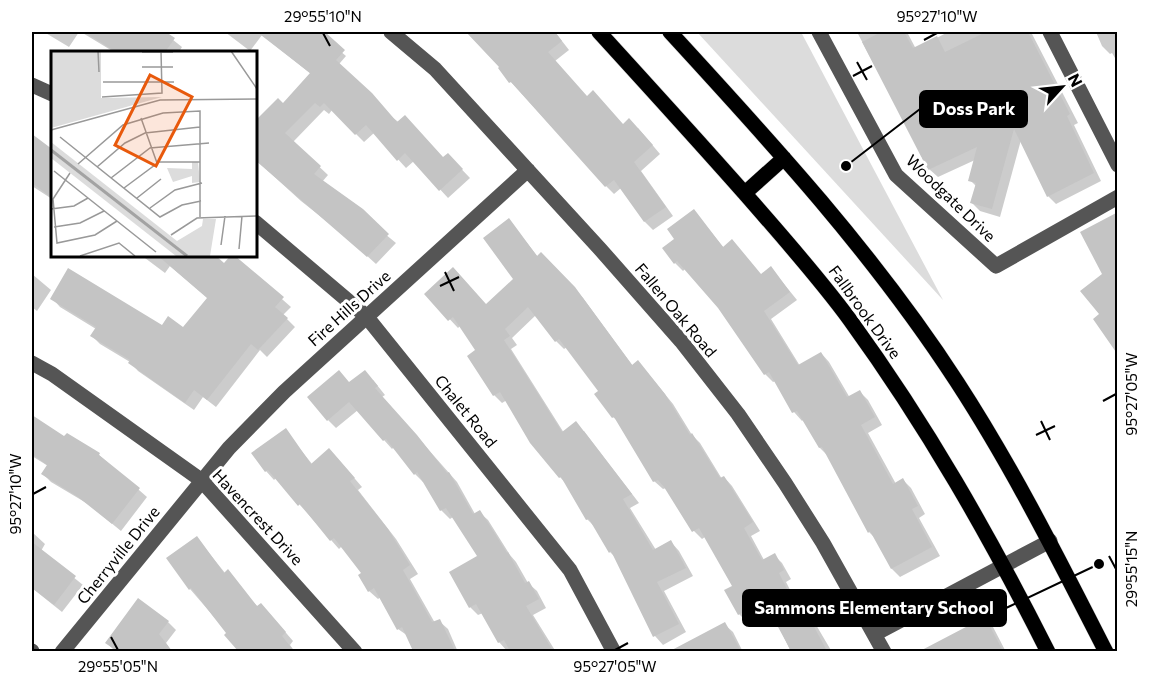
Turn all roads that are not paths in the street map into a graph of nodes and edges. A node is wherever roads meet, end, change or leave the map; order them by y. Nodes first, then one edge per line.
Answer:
1 (391, 32) edge
2 (599, 32) edge
3 (670, 32) edge
4 (819, 32) edge
5 (1050, 32) edge
6 (32, 85) edge
7 (51, 94) edge
8 (784, 158) junction
9 (1118, 165) edge
10 (528, 170) junction
11 (745, 193) junction
12 (1118, 197) edge
13 (256, 223) edge
14 (366, 316) junction
15 (32, 363) edge
16 (201, 480) junction
17 (1050, 541) junction
18 (1005, 566) junction
19 (875, 634) junction
20 (62, 651) edge
21 (355, 651) edge
22 (614, 651) edge
23 (884, 651) edge
24 (1048, 651) edge
25 (1106, 651) edge

1 - 10 street, Fallen Oak Road
2 - 11 main road, Fallbrook Drive
3 - 8 main road, Fallbrook Drive
4 - 12 street, Woodgate Drive
5 - 9 street
6 - 7 street
8 - 11 main road
8 - 17 main road, Fallbrook Drive
10 - 14 street, Fire Hills Drive
10 - 19 street, Fallen Oak Road
11 - 18 main road, Fallbrook Drive
13 - 14 street, Chalet Road
14 - 16 street, Fire Hills Drive
14 - 22 street, Chalet Road
15 - 16 street, Havencrest Drive
16 - 20 street, Cherryville Drive
16 - 21 street, Havencrest Drive
17 - 18 street
17 - 25 main road, Fallbrook Drive
18 - 19 street
18 - 24 main road, Fallbrook Drive
19 - 23 street, Fallen Oak Road

